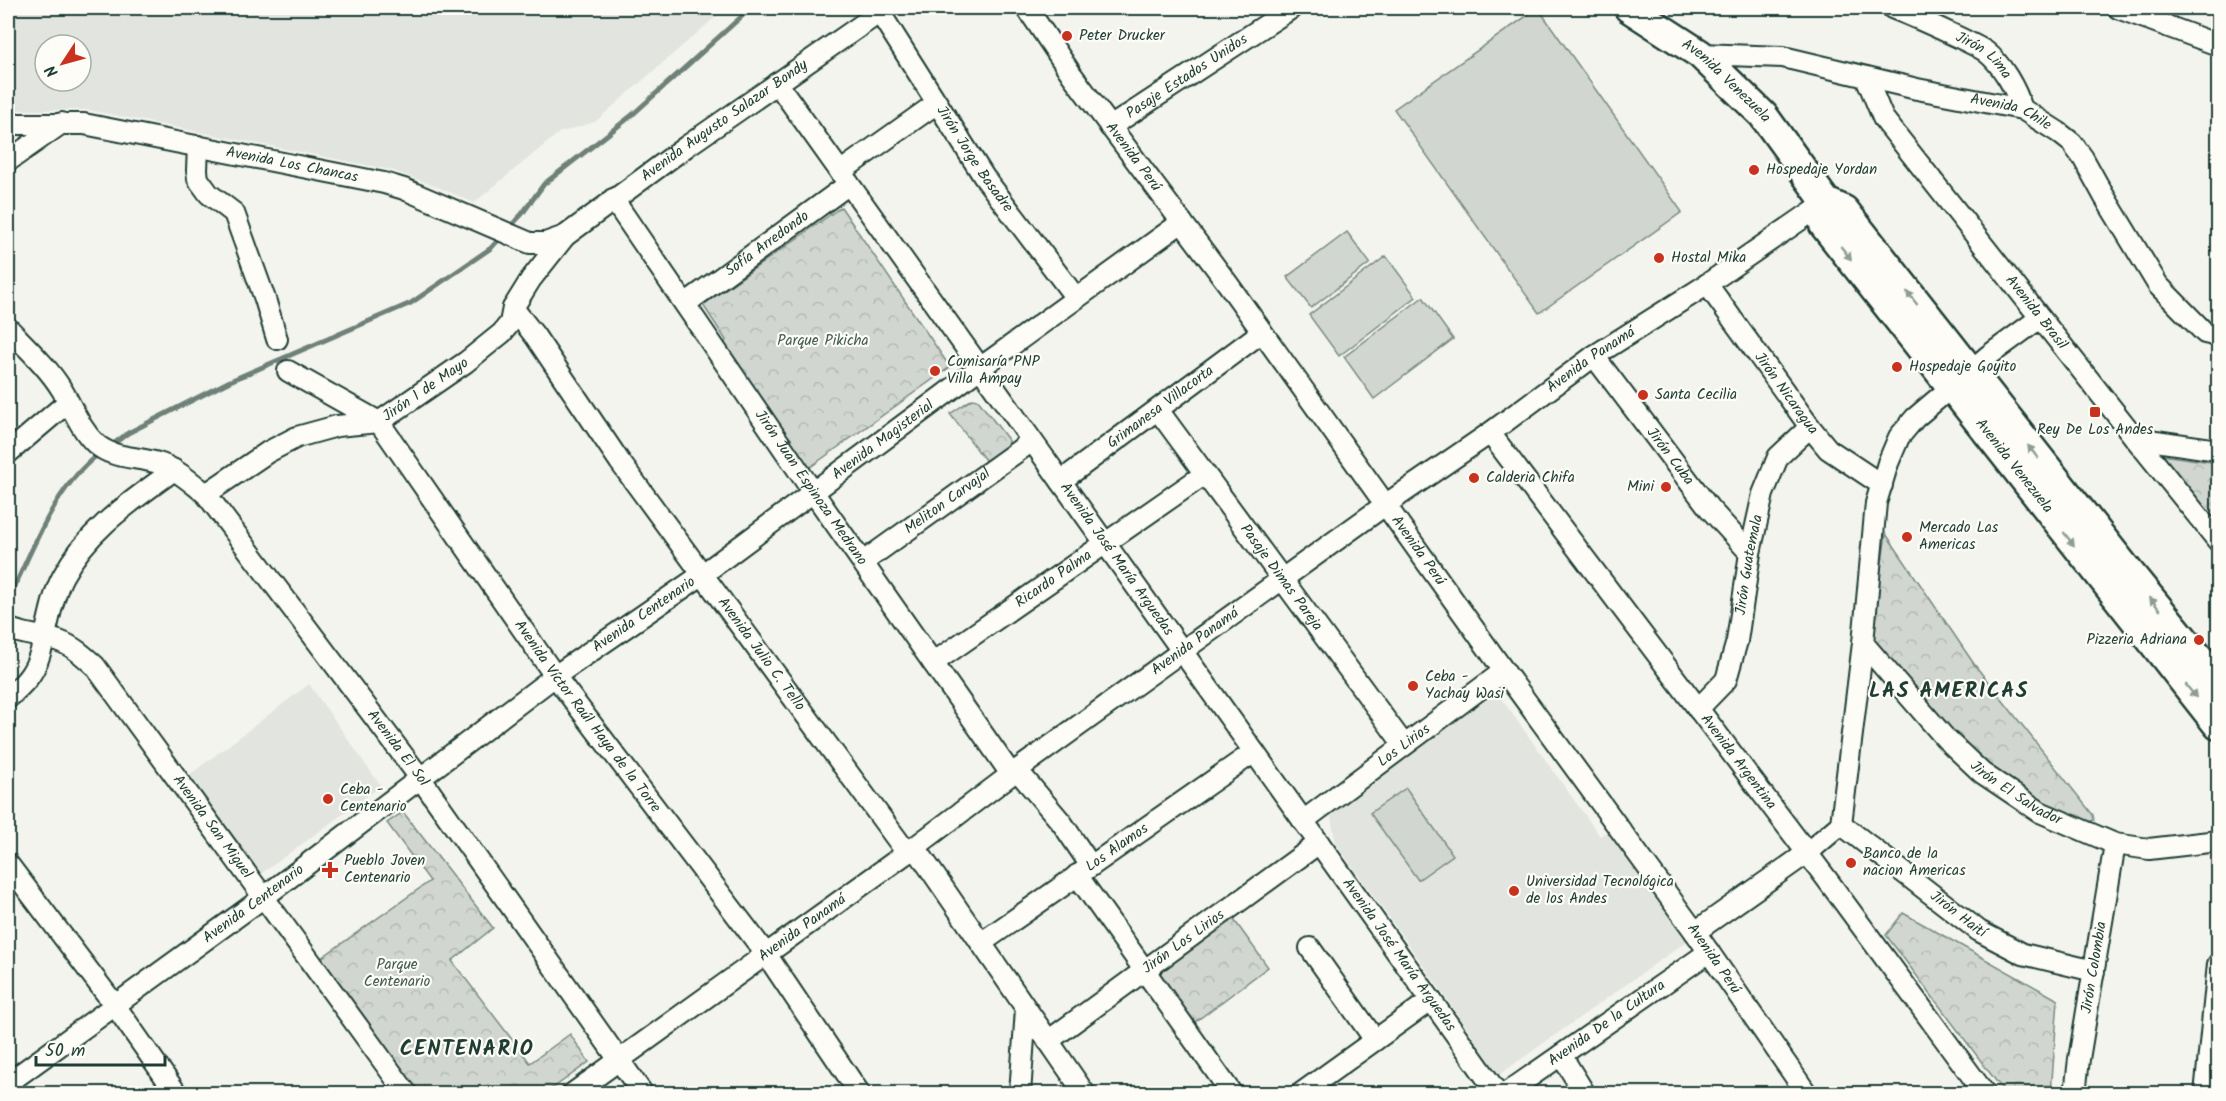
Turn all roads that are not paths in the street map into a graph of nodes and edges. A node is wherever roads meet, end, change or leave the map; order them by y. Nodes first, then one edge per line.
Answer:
1 (1027, 8) edge
2 (1629, 8) edge
3 (1892, 8) edge
4 (2118, 8) edge
5 (883, 10) edge
6 (1278, 11) edge
7 (2218, 45) edge
8 (1700, 54) junction
9 (1866, 77) junction
10 (777, 83) junction
11 (937, 103) junction
12 (2022, 109) junction
13 (62, 123) junction
14 (8, 124) edge
15 (1110, 127) junction
16 (198, 146) junction
17 (8, 160) edge
18 (845, 178) junction
19 (613, 199) junction
20 (1826, 202) junction
21 (1182, 222) junction
22 (565, 236) junction
23 (1707, 284) junction
24 (1076, 298) junction
25 (685, 304) junction
26 (513, 308) junction
27 (2040, 318) junction
28 (8, 328) edge
29 (1262, 332) junction
30 (2218, 336) edge
31 (277, 339) dead end
32 (1594, 356) junction
33 (980, 368) junction
34 (288, 371) dead end
35 (1960, 380) junction
36 (68, 402) junction
37 (1158, 410) junction
38 (379, 422) junction
39 (1809, 427) junction
40 (1490, 433) junction
41 (2135, 438) junction
42 (1032, 441) junction
43 (2218, 450) edge
44 (8, 453) edge
45 (174, 470) junction
46 (1205, 474) junction
47 (1061, 481) junction
48 (1882, 485) junction
49 (813, 492) junction
50 (206, 494) junction
51 (1385, 505) junction
52 (2218, 541) edge
53 (1105, 543) junction
54 (1750, 553) junction
55 (863, 562) junction
56 (703, 574) junction
57 (1282, 579) junction
58 (8, 628) edge
59 (44, 637) junction
60 (1863, 643) junction
61 (1182, 651) junction
62 (933, 663) junction
63 (1504, 671) junction
64 (555, 676) junction
65 (2218, 681) edge
66 (8, 698) edge
67 (1698, 709) junction
68 (2218, 725) edge
69 (1404, 745) junction
70 (1254, 752) junction
71 (1014, 772) junction
72 (422, 779) junction
73 (1304, 821) junction
74 (1841, 824) junction
75 (2218, 841) edge
76 (1319, 843) junction
77 (2115, 844) junction
78 (911, 850) junction
79 (1807, 853) junction
80 (8, 864) edge
81 (1084, 870) junction
82 (264, 897) junction
83 (1695, 932) junction
84 (981, 943) junction
85 (1310, 948) dead end
86 (1709, 952) junction
87 (766, 954) junction
88 (2218, 964) edge
89 (1145, 970) junction
90 (2094, 971) junction
91 (1431, 1000) junction
92 (114, 1004) junction
93 (1026, 1009) junction
94 (1375, 1040) junction
95 (1048, 1041) junction
96 (1560, 1055) junction
97 (619, 1059) junction
98 (8, 1083) edge
99 (177, 1094) edge
100 (407, 1094) edge
101 (572, 1094) edge
102 (642, 1094) edge
103 (860, 1094) edge
104 (1020, 1094) edge
105 (1085, 1094) edge
106 (1232, 1094) edge
107 (1300, 1094) edge
108 (1497, 1094) edge
109 (1505, 1094) edge
110 (1585, 1094) edge
111 (1807, 1094) edge
112 (1985, 1094) edge
113 (2075, 1094) edge
114 (2205, 1094) edge

1 - 15 street, Avenida Perú
2 - 8 highway, Avenida Venezuela
3 - 12 street, Jirón Lima
4 - 7 street
5 - 10 street, Avenida Augusto Salazar Bondy
5 - 11 street, Jirón Jorge Basadre
6 - 15 street, Pasaje Estados Unidos
8 - 9 street, Avenida Chile
8 - 20 highway, Avenida Venezuela
9 - 12 street, Avenida Chile
9 - 27 street, Avenida Brasil
10 - 18 street, Avenida José María Arguedas
10 - 19 street, Avenida Augusto Salazar Bondy
11 - 18 street, Sofía Arredondo
11 - 24 street, Jirón Jorge Basadre
12 - 30 street, Avenida Chile
13 - 14 street, Avenida Los Chancas
13 - 16 street, Avenida Los Chancas
13 - 17 street
15 - 21 street, Avenida Perú
16 - 22 street, Avenida Los Chancas
16 - 31 street
18 - 25 street, Sofía Arredondo
18 - 33 street, Avenida José María Arguedas
19 - 22 street, Avenida Augusto Salazar Bondy
19 - 25 street, Jirón Juan Espinoza Medrano
20 - 23 street, Avenida Panamá
20 - 35 highway, Avenida Venezuela
21 - 24 street, Avenida Magisterial
21 - 29 street, Avenida Perú
22 - 26 street, Jirón 1 de Mayo
23 - 32 street, Avenida Panamá
23 - 39 street, Jirón Nicaragua
24 - 33 street, Avenida Magisterial
25 - 49 street, Jirón Juan Espinoza Medrano
26 - 38 street, Jirón 1 de Mayo
26 - 56 street, Avenida Julio C. Tello
27 - 35 street
27 - 41 street, Avenida Brasil
28 - 36 street
29 - 37 street, Grimanesa Villacorta
29 - 51 street, Avenida Perú
32 - 40 street, Avenida Panamá
32 - 54 street, Jirón Cuba
33 - 42 street, Avenida José María Arguedas
33 - 49 street, Avenida Magisterial
34 - 38 street, Avenida Víctor Raúl Haya de la Torre
35 - 48 street
65 -> 35 highway, Avenida Venezuela
35 -> 68 highway, Avenida Venezuela
36 - 44 street
36 - 45 street, Avenida El Sol
37 - 46 street, Pasaje Dimas Pareja
37 - 47 street, Grimanesa Villacorta
38 - 50 street, Jirón 1 de Mayo
38 - 64 street, Avenida Víctor Raúl Haya de la Torre
39 - 48 street, Jirón Nicaragua
39 - 54 street, Jirón Guatemala
40 - 51 street, Avenida Panamá
40 - 67 street, Avenida Argentina
41 - 43 street
41 - 52 street, Avenida Brasil
42 - 47 street, Avenida José María Arguedas
42 - 55 street, Meliton Carvajal
45 - 50 street, Avenida El Sol
45 - 59 street
46 - 53 street, Ricardo Palma
46 - 57 street, Pasaje Dimas Pareja
47 - 53 street, Avenida José María Arguedas
48 - 60 street
49 - 55 street, Jirón Juan Espinoza Medrano
49 - 56 street, Avenida Magisterial
50 - 72 street, Avenida El Sol
51 - 57 street, Avenida Panamá
51 - 63 street, Avenida Perú
53 - 61 street, Avenida José María Arguedas
53 - 62 street, Ricardo Palma
54 - 67 street, Jirón Guatemala
55 - 62 street, Jirón Juan Espinoza Medrano
56 - 64 street, Avenida Centenario
56 - 78 street, Avenida Julio C. Tello
57 - 61 street, Avenida Panamá
57 - 69 street, Pasaje Dimas Pareja
58 - 59 street, Avenida San Miguel
59 - 66 street
59 - 82 street, Avenida San Miguel
60 - 74 street
60 - 77 street, Jirón El Salvador
61 - 70 street, Avenida José María Arguedas
61 - 71 street, Avenida Panamá
62 - 71 street, Jirón Juan Espinoza Medrano
63 - 69 street, Los Lirios
63 - 83 street, Avenida Perú
64 - 72 street, Avenida Centenario
64 - 87 street, Avenida Víctor Raúl Haya de la Torre
67 - 79 street, Avenida Argentina
69 - 73 street, Los Lirios
70 - 73 street, Avenida José María Arguedas
70 - 81 street, Los Alamos
71 - 78 street, Avenida Panamá
71 - 81 street, Jirón Juan Espinoza Medrano
72 - 82 street, Avenida Centenario
72 - 97 street, Avenida El Sol
73 - 76 street, Avenida José María Arguedas
74 - 79 street
74 - 90 street, Jirón Haití
75 - 77 street, Jirón El Salvador
76 - 89 street, Jirón Los Lirios
76 - 91 street, Avenida José María Arguedas
77 - 90 street, Jirón Colombia
78 - 84 street, Avenida Julio C. Tello
78 - 87 street, Avenida Panamá
79 - 83 street
79 - 112 street, Avenida Argentina
80 - 92 street
81 - 84 street, Los Alamos
81 - 89 street, Jirón Juan Espinoza Medrano
82 - 92 street, Avenida Centenario
82 - 100 street, Avenida San Miguel
83 - 86 street, Avenida Perú
84 - 93 street, Avenida Julio C. Tello
85 - 94 street
86 - 96 street, Avenida De la Cultura
86 - 111 street, Avenida Perú
87 - 97 street, Avenida Panamá
87 - 103 street, Avenida Víctor Raúl Haya de la Torre
88 - 114 street
89 - 95 street, Jirón Los Lirios
89 - 106 street, Jirón Juan Espinoza Medrano
90 - 113 street, Jirón Colombia
91 - 94 street
91 - 108 street, Avenida José María Arguedas
92 - 98 street, Avenida Centenario
92 - 99 street
93 - 95 street, Avenida Julio C. Tello
93 - 104 street
94 - 107 street
95 - 105 street, Avenida Julio C. Tello
96 - 109 street, Avenida De la Cultura
96 - 110 street
97 - 101 street, Avenida Panamá
97 - 102 street, Avenida El Sol

